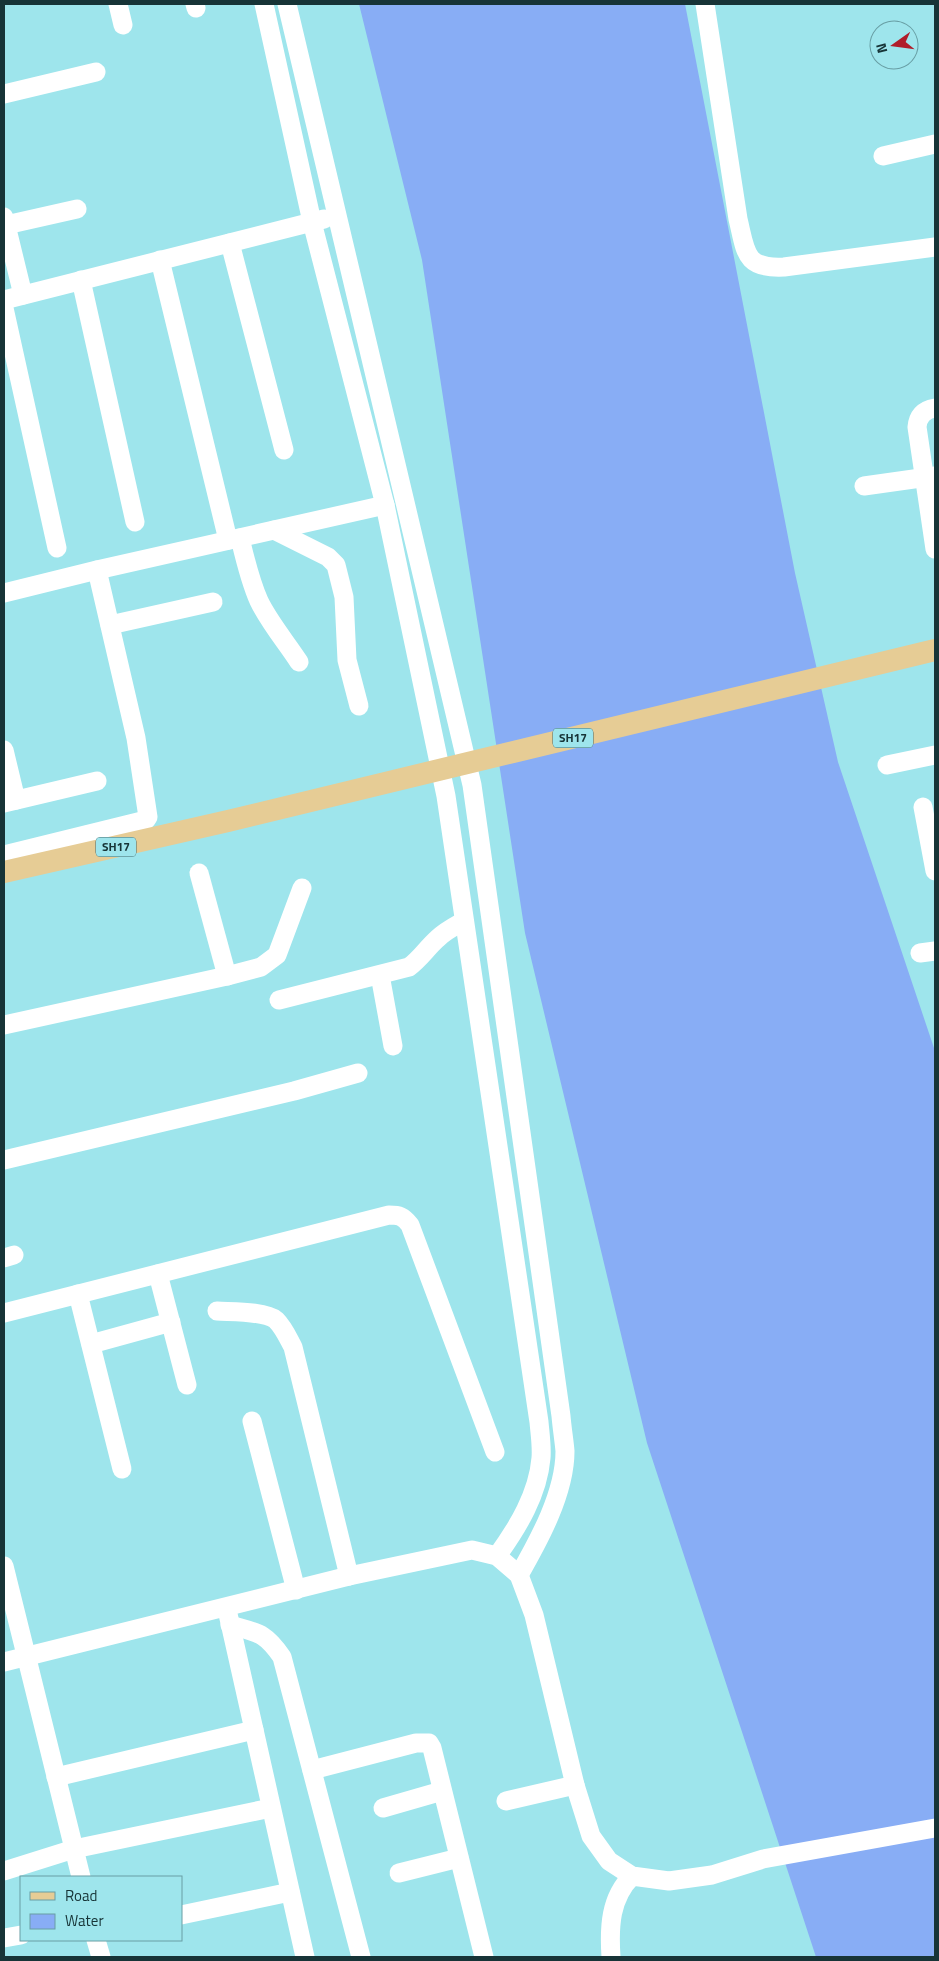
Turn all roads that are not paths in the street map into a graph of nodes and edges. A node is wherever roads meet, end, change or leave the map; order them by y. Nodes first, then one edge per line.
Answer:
1 (118, 4) edge
2 (264, 4) edge
3 (287, 4) edge
4 (705, 4) edge
5 (123, 25) dead end
6 (96, 72) dead end
7 (4, 94) edge
8 (935, 144) edge
9 (883, 156) dead end
10 (77, 209) dead end
11 (338, 216) junction
12 (5, 221) edge
13 (312, 222) junction
14 (230, 243) junction
15 (935, 247) edge
16 (160, 260) junction
17 (81, 280) junction
18 (22, 295) junction
19 (4, 300) edge
20 (4, 308) edge
21 (935, 408) edge
22 (284, 450) dead end
23 (930, 477) edge
24 (864, 486) dead end
25 (385, 505) junction
26 (135, 522) dead end
27 (274, 530) junction
28 (234, 539) junction
29 (57, 548) dead end
30 (935, 550) edge
31 (97, 570) junction
32 (4, 593) edge
33 (213, 602) dead end
34 (110, 625) junction
35 (926, 652) edge
36 (300, 662) dead end
37 (359, 706) dead end
38 (4, 750) edge
39 (935, 756) edge
40 (886, 765) dead end
41 (97, 781) dead end
42 (10, 802) edge
43 (923, 807) dead end
44 (4, 855) edge
45 (934, 861) edge
46 (4, 872) edge
47 (200, 874) dead end
48 (302, 888) dead end
49 (464, 922) junction
50 (380, 975) junction
51 (227, 976) junction
52 (279, 1000) dead end
53 (4, 1025) edge
54 (393, 1046) dead end
55 (358, 1073) dead end
56 (4, 1160) edge
57 (158, 1274) junction
58 (78, 1294) junction
59 (217, 1311) dead end
60 (4, 1313) edge
61 (170, 1322) junction
62 (90, 1344) junction
63 (187, 1384) dead end
64 (252, 1422) dead end
65 (495, 1452) dead end
66 (122, 1469) dead end
67 (497, 1556) junction
68 (4, 1566) edge
69 (519, 1575) junction
70 (348, 1576) junction
71 (296, 1590) junction
72 (228, 1616) junction
73 (26, 1657) junction
74 (4, 1662) edge
75 (254, 1730) junction
76 (312, 1770) junction
77 (56, 1777) junction
78 (575, 1784) junction
79 (442, 1791) junction
80 (506, 1801) dead end
81 (271, 1808) junction
82 (383, 1808) dead end
83 (935, 1828) edge
84 (74, 1849) junction
85 (459, 1858) junction
86 (4, 1868) edge
87 (399, 1874) dead end
88 (81, 1876) edge
89 (632, 1876) junction
90 (290, 1892) junction
91 (182, 1915) edge
92 (20, 1935) edge
93 (4, 1938) edge
94 (96, 1941) edge
95 (100, 1957) edge
96 (305, 1957) edge
97 (361, 1957) edge
98 (484, 1957) edge
99 (611, 1957) edge

1 - 5 street
2 - 13 street
3 - 11 street
4 - 15 street
6 - 7 street
8 - 9 street
10 - 12 street
11 - 13 street
11 - 69 street
12 - 18 street
13 - 14 street
13 - 25 street
14 - 16 street
14 - 22 street
16 - 17 street
16 - 28 street
17 - 18 street
17 - 26 street
18 - 19 street
20 - 29 street
21 - 23 street
23 - 24 street
23 - 30 street
25 - 27 street
25 - 49 street
27 - 28 street
27 - 37 street
28 - 31 street
28 - 36 street
31 - 32 street
31 - 34 street
33 - 34 street
34 - 44 street
35 - 46 main road, SH17
38 - 42 street
39 - 40 street
41 - 42 street
43 - 45 street
47 - 51 street
48 - 51 street
49 - 50 street
49 - 67 street
50 - 52 street
50 - 54 street
51 - 53 street
55 - 56 street
57 - 58 street
57 - 61 street
57 - 65 street
58 - 60 street
58 - 62 street
59 - 70 street
61 - 62 street
61 - 63 street
62 - 66 street
64 - 71 street
67 - 69 street
67 - 70 street
68 - 73 street
69 - 78 street
70 - 71 street
71 - 72 street
72 - 73 street
72 - 75 street
72 - 76 street
73 - 74 street
73 - 77 street
75 - 77 street
75 - 81 street
76 - 79 street
76 - 97 street
77 - 84 street
78 - 80 street
78 - 89 street
79 - 82 street
79 - 85 street
81 - 84 street
81 - 90 street
83 - 89 street
84 - 86 street
84 - 88 street
85 - 87 street
85 - 98 street
89 - 99 street
90 - 91 street
90 - 96 street
92 - 93 street
94 - 95 street

